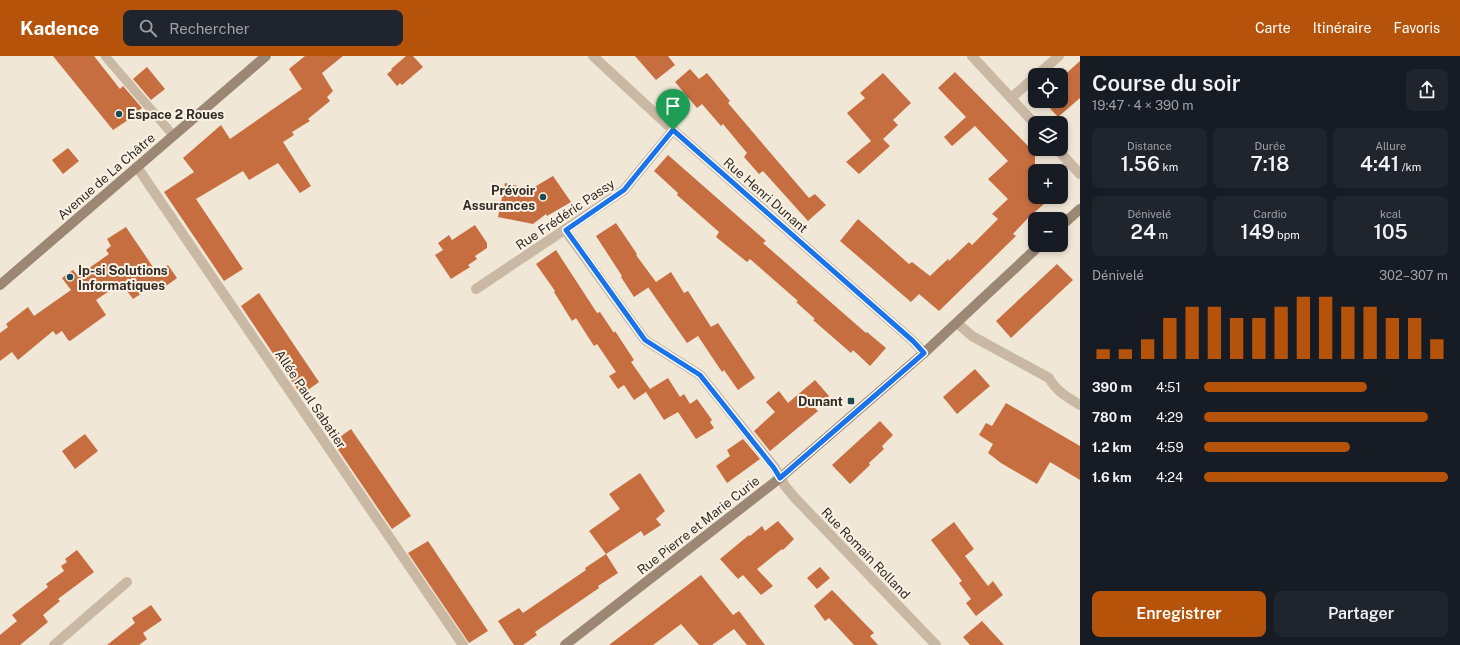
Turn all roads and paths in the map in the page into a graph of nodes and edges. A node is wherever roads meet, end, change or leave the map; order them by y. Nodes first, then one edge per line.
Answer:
1 (105, 56) edge
2 (266, 56) edge
3 (593, 56) edge
4 (972, 56) edge
5 (1059, 56) edge
6 (1045, 68) edge
7 (1028, 83) edge
8 (1011, 98) junction
9 (1028, 116) edge
10 (673, 130) junction
11 (173, 135) junction
12 (1063, 156) edge
13 (137, 167) junction
14 (1080, 174) edge
15 (1080, 209) edge
16 (1068, 220) edge
17 (566, 230) junction
18 (1033, 252) edge
19 (0, 285) edge
20 (476, 289) dead end
21 (957, 323) junction
22 (924, 353) junction
23 (1080, 405) edge
24 (780, 478) junction
25 (128, 582) dead end
26 (54, 645) edge
27 (463, 645) edge
28 (565, 645) edge
29 (936, 645) edge

1 - 11 lane
2 - 11 street, Avenue de La Châtre
3 - 10 street, Rue Henri Dunant
4 - 8 street
5 - 6 street
7 - 8 street
8 - 9 street
10 - 17 street, Rue Frédéric Passy
10 - 22 street, Rue Henri Dunant
11 - 13 street, Avenue de La Châtre
12 - 14 street
13 - 19 street, Avenue de La Châtre
13 - 27 street, Allée Paul Sabatier
15 - 16 street
17 - 20 street, Rue Frédéric Passy
17 - 24 street, Rue Romain Rolland
18 - 21 street, Rue Pierre et Marie Curie
21 - 22 street, Rue Pierre et Marie Curie
21 - 23 street
22 - 24 street, Rue Pierre et Marie Curie
24 - 28 street, Rue Pierre et Marie Curie
24 - 29 street, Rue Romain Rolland
25 - 26 street

